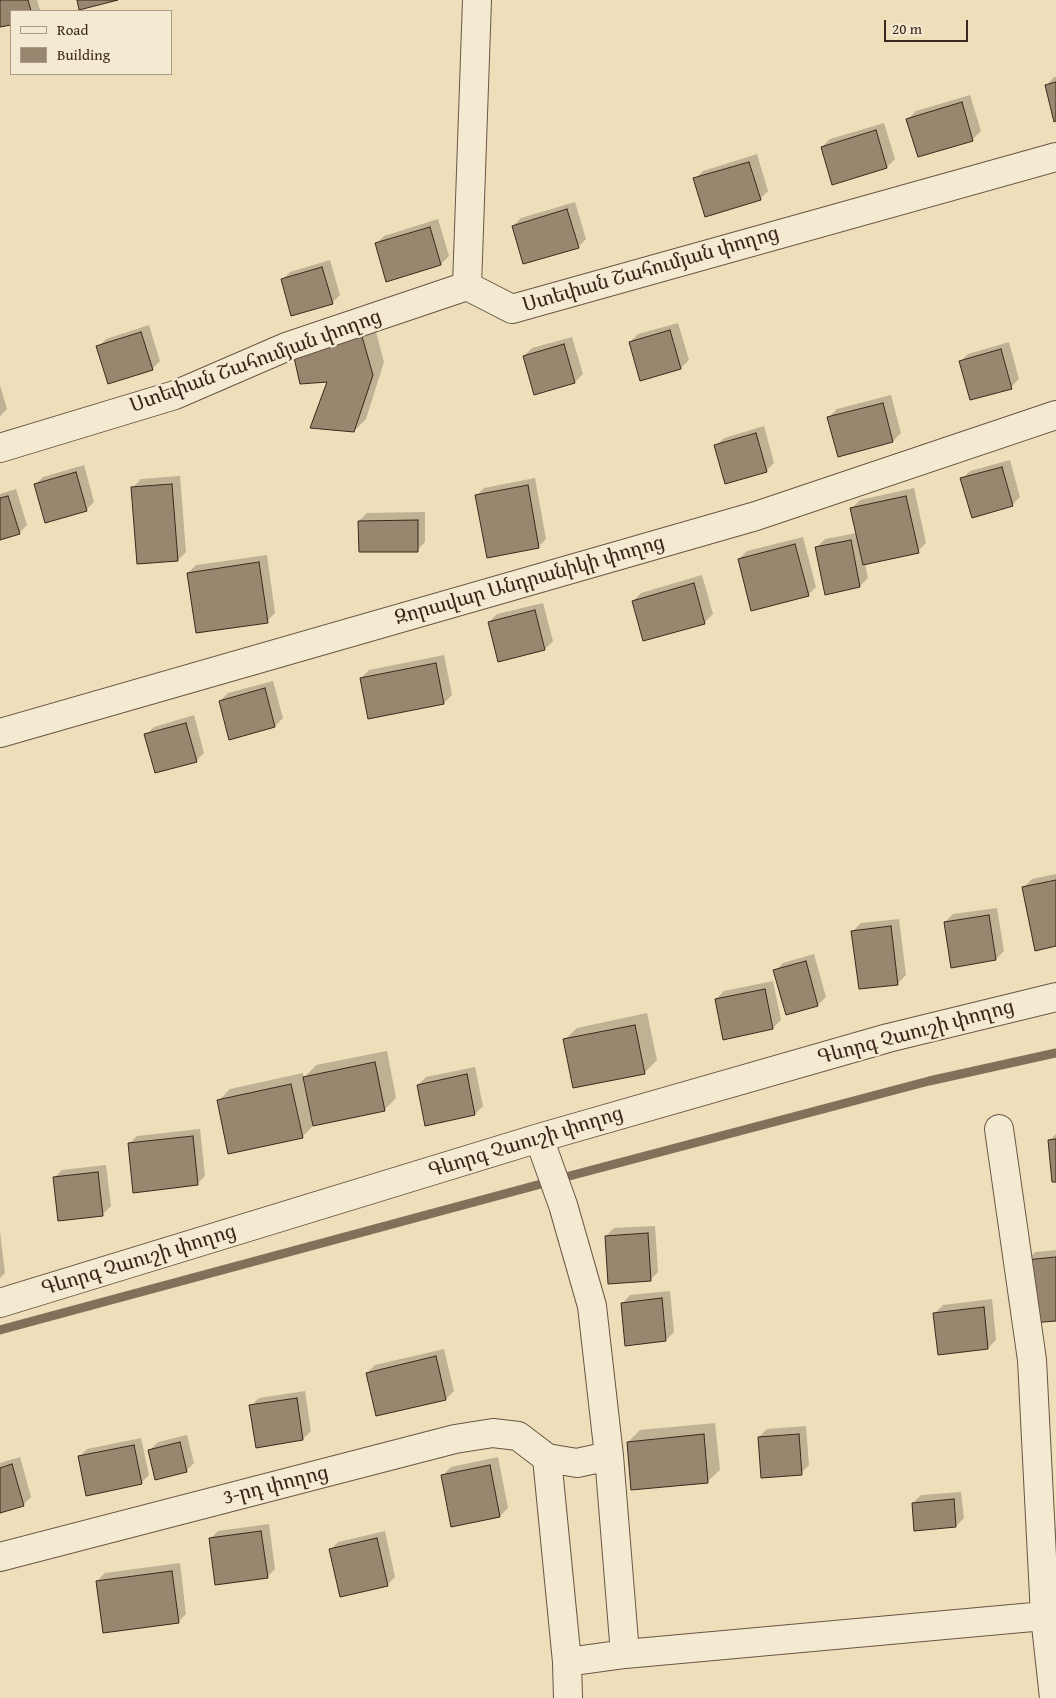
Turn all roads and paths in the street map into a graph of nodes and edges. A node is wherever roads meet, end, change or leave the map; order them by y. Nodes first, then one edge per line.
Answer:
1 (477, 0) edge
2 (1056, 157) edge
3 (467, 286) junction
4 (1056, 415) edge
5 (0, 448) edge
6 (0, 733) edge
7 (1056, 997) edge
8 (999, 1129) dead end
9 (539, 1138) junction
10 (0, 1303) edge
11 (609, 1456) junction
12 (547, 1458) junction
13 (0, 1557) edge
14 (1050, 1616) edge
15 (625, 1654) junction
16 (567, 1662) junction
17 (568, 1698) edge
18 (1054, 1698) edge

1 - 3 street
2 - 3 street, Ստեփան Շահումյան փողոց
3 - 5 street, Ստեփան Շահումյան փողոց
4 - 6 street, Զորավար Անդրանիկի փողոց
7 - 9 street, Գևորգ Չաուշի փողոց
8 - 14 street
9 - 10 street, Գևորգ Չաուշի փողոց
9 - 11 street
11 - 12 street
11 - 15 street
12 - 13 street, 3-րդ փողոց
12 - 16 street
14 - 15 street
14 - 18 street
15 - 16 street
16 - 17 street

